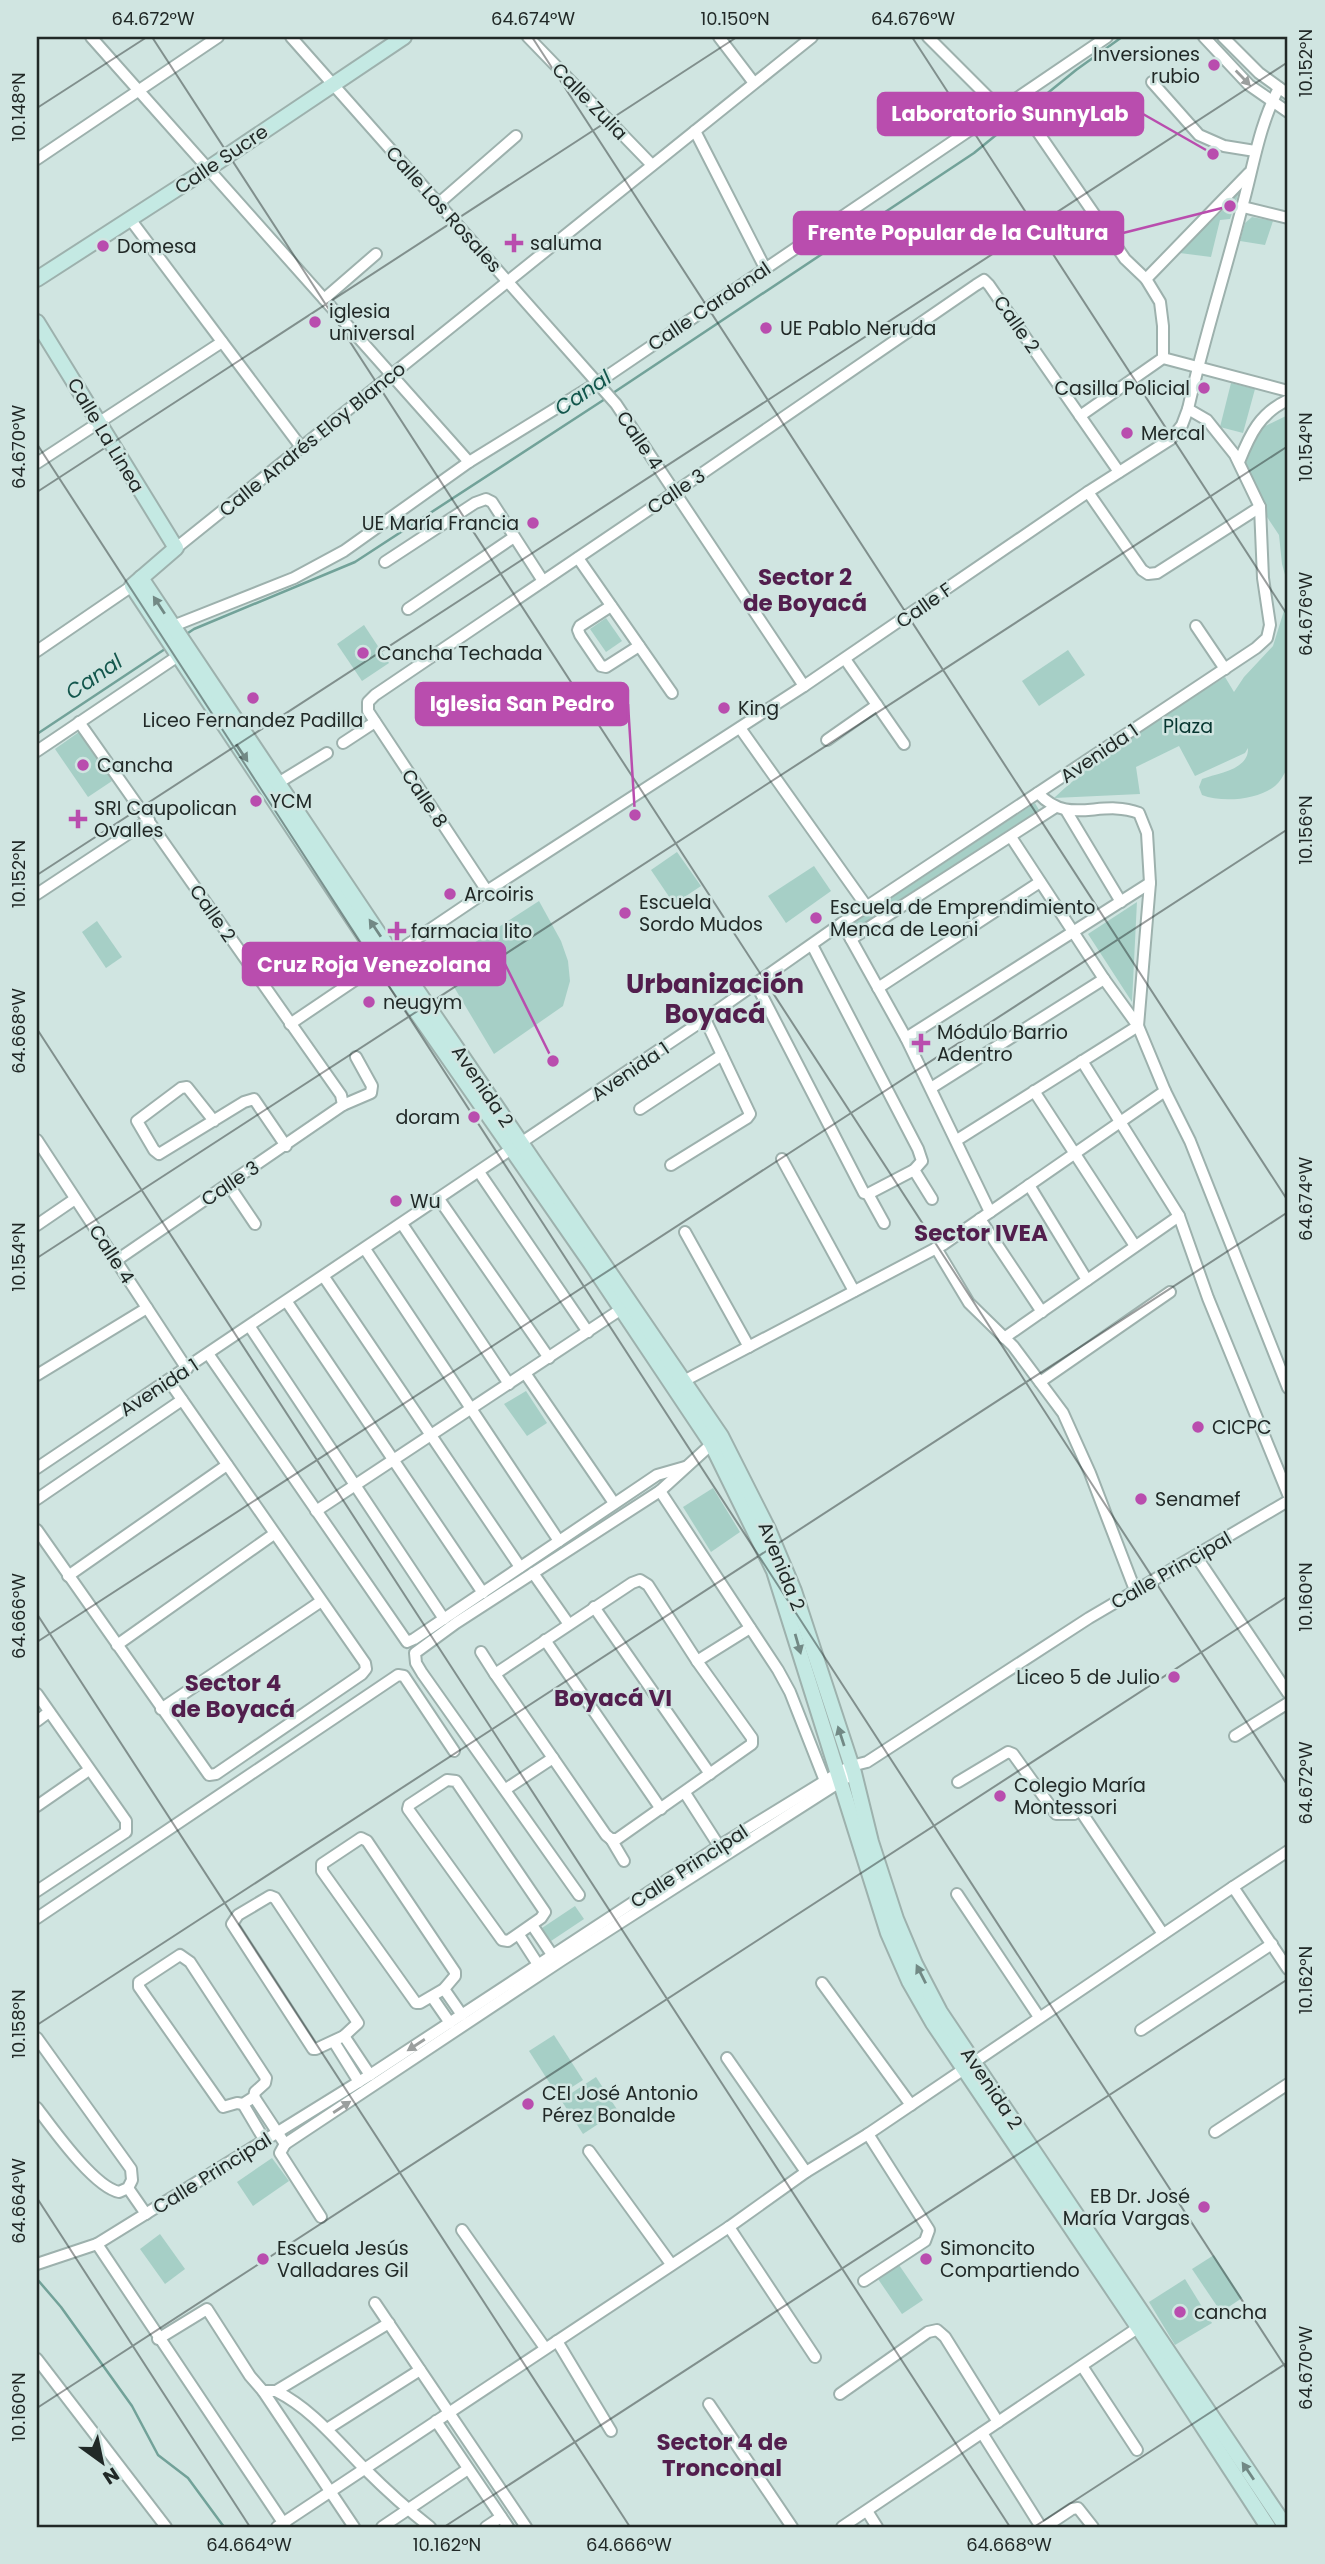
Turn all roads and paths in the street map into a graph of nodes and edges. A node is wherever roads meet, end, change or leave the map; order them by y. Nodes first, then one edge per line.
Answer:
1 (91, 37) edge
2 (218, 37) edge
3 (290, 37) edge
4 (404, 37) edge
5 (527, 37) edge
6 (719, 37) edge
7 (812, 37) edge
8 (928, 37) edge
9 (1107, 37) edge
10 (1204, 37) edge
11 (1223, 37) edge
12 (1152, 82) dead end
13 (333, 83) junction
14 (754, 83) junction
15 (140, 91) junction
16 (1284, 91) edge
17 (1271, 102) junction
18 (1000, 109) junction
19 (1288, 112) edge
20 (1031, 122) dead end
21 (695, 131) junction
22 (516, 136) dead end
23 (1255, 151) junction
24 (37, 159) edge
25 (652, 165) junction
26 (209, 168) junction
27 (1249, 172) junction
28 (439, 203) junction
29 (1242, 207) junction
30 (1288, 218) edge
31 (130, 219) junction
32 (376, 254) dead end
33 (765, 268) junction
34 (37, 279) edge
35 (1146, 279) junction
36 (984, 280) joint
37 (508, 281) junction
38 (324, 299) junction
39 (37, 322) edge
40 (222, 342) junction
41 (1163, 358) junction
42 (1198, 368) junction
43 (392, 374) junction
44 (599, 385) junction
45 (1288, 391) edge
46 (1288, 400) edge
47 (616, 404) joint
48 (1188, 409) junction
49 (1080, 416) junction
50 (99, 423) junction
51 (301, 447) junction
52 (1239, 461) junction
53 (469, 462) junction
54 (37, 463) edge
55 (1119, 472) junction
56 (675, 492) junction
57 (1088, 492) junction
58 (1260, 507) junction
59 (514, 537) junction
60 (176, 548) junction
61 (578, 558) junction
62 (384, 562) dead end
63 (543, 581) junction
64 (137, 582) junction
65 (611, 606) junction
66 (408, 608) dead end
67 (1196, 626) dead end
68 (172, 632) junction
69 (639, 646) junction
70 (37, 651) edge
71 (181, 653) junction
72 (845, 659) junction
73 (1225, 669) junction
74 (804, 686) junction
75 (672, 693) dead end
76 (368, 702) joint
77 (877, 705) junction
78 (79, 722) junction
79 (375, 722) junction
80 (740, 728) junction
81 (827, 740) dead end
82 (343, 743) dead end
83 (904, 744) dead end
84 (37, 751) edge
85 (327, 753) dead end
86 (278, 783) junction
87 (1038, 793) junction
88 (1054, 808) junction
89 (1068, 812) junction
90 (149, 820) junction
91 (1011, 837) junction
92 (1040, 882) junction
93 (1150, 883) junction
94 (487, 891) junction
95 (37, 894) edge
96 (1121, 902) junction
97 (867, 907) junction
98 (842, 923) junction
99 (1073, 933) junction
100 (851, 939) junction
101 (812, 945) junction
102 (387, 958) junction
103 (1104, 979) junction
104 (756, 984) junction
105 (878, 988) junction
106 (705, 1020) junction
107 (290, 1024) junction
108 (1138, 1026) junction
109 (906, 1038) junction
110 (722, 1055) junction
111 (356, 1057) dead end
112 (1082, 1061) junction
113 (931, 1088) junction
114 (1034, 1091) junction
115 (1165, 1091) junction
116 (343, 1105) junction
117 (640, 1109) dead end
118 (214, 1121) junction
119 (1122, 1122) junction
120 (37, 1140) edge
121 (957, 1140) junction
122 (286, 1146) junction
123 (517, 1146) junction
124 (1074, 1154) junction
125 (782, 1159) dead end
126 (671, 1165) dead end
127 (914, 1170) junction
128 (479, 1172) junction
129 (228, 1184) junction
130 (1029, 1185) junction
131 (868, 1194) junction
132 (75, 1199) junction
133 (439, 1199) junction
134 (932, 1199) dead end
135 (990, 1212) junction
136 (1179, 1216) junction
137 (980, 1219) junction
138 (884, 1223) dead end
139 (255, 1224) dead end
140 (402, 1224) junction
141 (37, 1225) edge
142 (685, 1233) dead end
143 (1135, 1246) junction
144 (936, 1248) junction
145 (365, 1249) junction
146 (117, 1260) junction
147 (324, 1277) junction
148 (1087, 1280) junction
149 (854, 1292) junction
150 (1170, 1292) dead end
151 (287, 1302) junction
152 (625, 1306) junction
153 (147, 1308) junction
154 (1042, 1312) junction
155 (250, 1327) junction
156 (588, 1332) junction
157 (1004, 1338) junction
158 (749, 1347) junction
159 (209, 1354) junction
160 (549, 1358) junction
161 (187, 1369) junction
162 (525, 1373) junction
163 (37, 1375) edge
164 (169, 1381) junction
165 (1040, 1382) junction
166 (509, 1384) junction
167 (678, 1384) junction
168 (1288, 1388) edge
169 (182, 1400) junction
170 (470, 1409) junction
171 (431, 1436) junction
172 (716, 1439) junction
173 (394, 1460) junction
174 (227, 1465) junction
175 (685, 1467) junction
176 (37, 1468) edge
177 (356, 1485) junction
178 (660, 1492) junction
179 (1288, 1494) edge
180 (37, 1499) edge
181 (1288, 1501) edge
182 (614, 1503) junction
183 (316, 1511) junction
184 (37, 1530) edge
185 (274, 1534) junction
186 (559, 1541) junction
187 (1196, 1556) junction
188 (520, 1567) junction
189 (533, 1573) junction
190 (68, 1576) junction
191 (1135, 1591) junction
192 (482, 1593) junction
193 (320, 1602) junction
194 (594, 1607) junction
195 (444, 1619) junction
196 (568, 1623) junction
197 (750, 1628) junction
198 (545, 1640) junction
199 (117, 1645) junction
200 (481, 1652) dead end
201 (697, 1661) junction
202 (495, 1674) junction
203 (1288, 1693) edge
204 (37, 1694) edge
205 (1288, 1703) edge
206 (161, 1709) junction
207 (49, 1712) junction
208 (37, 1721) edge
209 (1236, 1736) dead end
210 (454, 1751) dead end
211 (552, 1758) junction
212 (853, 1769) junction
213 (89, 1770) junction
214 (710, 1774) junction
215 (833, 1781) junction
216 (958, 1782) dead end
217 (506, 1790) junction
218 (685, 1793) junction
219 (37, 1806) edge
220 (661, 1809) junction
221 (611, 1839) junction
222 (719, 1846) junction
223 (1288, 1851) edge
224 (624, 1861) dead end
225 (1233, 1887) junction
226 (37, 1891) edge
227 (957, 1894) dead end
228 (579, 1895) dead end
229 (37, 1918) edge
230 (532, 1925) junction
231 (519, 1934) junction
232 (1163, 1934) junction
233 (1272, 1944) junction
234 (553, 1956) junction
235 (539, 1966) junction
236 (1288, 1969) edge
237 (822, 1983) dead end
238 (444, 1989) junction
239 (432, 1997) junction
240 (462, 2015) junction
241 (1039, 2017) junction
242 (450, 2023) junction
243 (1142, 2030) dead end
244 (37, 2038) edge
245 (339, 2039) junction
246 (727, 2058) dead end
247 (970, 2064) junction
248 (370, 2075) junction
249 (359, 2082) junction
250 (1288, 2084) edge
251 (254, 2097) junction
252 (243, 2104) junction
253 (911, 2105) junction
254 (37, 2108) edge
255 (1215, 2132) dead end
256 (278, 2133) junction
257 (868, 2134) junction
258 (265, 2141) junction
259 (285, 2144) junction
260 (589, 2151) dead end
261 (806, 2172) junction
262 (128, 2188) junction
263 (146, 2214) junction
264 (321, 2217) dead end
265 (729, 2227) junction
266 (462, 2230) dead end
267 (97, 2244) junction
268 (38, 2263) edge
269 (671, 2263) junction
270 (864, 2281) dead end
271 (375, 2303) dead end
272 (389, 2323) junction
273 (1142, 2324) junction
274 (158, 2339) junction
275 (557, 2341) junction
276 (545, 2348) junction
277 (815, 2357) dead end
278 (37, 2359) edge
279 (1082, 2366) junction
280 (420, 2370) junction
281 (263, 2391) junction
282 (276, 2391) junction
283 (840, 2394) dead end
284 (709, 2404) dead end
285 (449, 2411) junction
286 (436, 2421) junction
287 (998, 2421) junction
288 (327, 2429) junction
289 (611, 2431) dead end
290 (982, 2433) junction
291 (1137, 2451) dead end
292 (365, 2469) junction
293 (468, 2469) junction
294 (331, 2492) junction
295 (408, 2511) junction
296 (867, 2511) junction
297 (500, 2517) junction
298 (282, 2526) edge
299 (166, 2527) edge
300 (354, 2527) edge
301 (382, 2527) edge
302 (430, 2527) edge
303 (485, 2527) edge
304 (508, 2527) edge
305 (526, 2527) edge
306 (792, 2527) edge
307 (845, 2527) edge
308 (877, 2527) edge
309 (1043, 2527) edge
310 (1093, 2527) edge
311 (1268, 2527) edge
312 (1286, 2527) edge

1 - 15 street
2 - 15 street
3 - 13 street, Calle Los Rosales
4 - 13 street, Calle Sucre
5 - 25 street, Calle Zulia
6 - 14 street
7 - 14 street, Calle Andrés Eloy Blanco
8 - 18 street
9 - 18 street, Calle Cardonal
10 -> 17 street
11 - 16 street
12 - 23 street
13 - 26 street, Calle Sucre
13 - 28 street, Calle Los Rosales
14 - 21 street, Calle Andrés Eloy Blanco
15 - 24 street
15 - 26 street
16 - 17 street, Calle F
17 - 19 street
17 - 23 street, Calle F
18 - 33 street, Calle Cardonal
20 - 35 street
21 - 25 street, Calle Andrés Eloy Blanco
21 - 33 street
22 - 28 street
23 - 27 street, Calle F
25 - 37 street, Calle Andrés Eloy Blanco
26 - 31 street, Calle Sucre
26 - 38 street
27 - 29 street, Calle F
27 - 35 street
28 - 37 street, Calle Los Rosales
29 - 30 street
29 - 42 street, Calle F
31 - 34 street, Calle Sucre
31 - 40 street
32 - 38 street
33 - 44 street, Calle Cardonal
35 - 41 street
36 - 49 street, Calle 2
36 - 56 street, Calle 3
37 - 43 street, Calle Andrés Eloy Blanco
37 - 44 street, Calle Los Rosales
38 - 43 street
39 - 50 street, Calle La Linea
40 - 50 street
40 - 51 street
41 - 42 street
41 - 49 street
42 - 45 street
42 - 48 street, Calle F
43 - 51 street, Calle Andrés Eloy Blanco
43 - 53 street
44 - 47 street, Calle Los Rosales
44 - 53 street, Calle Cardonal
46 - 52 street
47 - 56 street, Calle 4
48 - 52 street
48 - 55 street, Calle F
49 - 55 street, Calle 2
50 - 54 street
50 - 60 street, Calle La Linea
51 - 60 street, Calle Andrés Eloy Blanco
52 - 58 street
53 - 68 street, Calle Cardonal
55 - 57 street, Calle F
56 - 61 street, Calle 3
56 - 74 street, Calle 4
57 - 58 street
57 - 72 street, Calle F
58 - 73 street, Avenida 1
59 - 62 street
59 - 63 street
59 - 66 street
60 - 64 street, Calle Andrés Eloy Blanco
61 - 63 street, Calle 3
61 - 65 street
63 - 76 street, Calle 3
64 - 68 street
64 - 70 street, Calle Andrés Eloy Blanco
65 - 69 street
65 - 69 street
67 - 73 street
68 - 71 street
69 - 75 street
71 - 78 street
71 - 86 street, Avenida 2
71 -> 102 street, Avenida 2
72 - 74 street, Calle F
72 - 77 street
73 - 87 street, Avenida 1
74 - 80 street, Calle F
76 - 79 street, Calle 8
77 - 81 street
77 - 83 street
78 - 84 street
78 - 90 street, Calle 2
79 - 82 street
79 - 94 street, Calle 8
80 - 94 street, Calle F
80 - 97 street
85 - 86 street
102 -> 86 street, Avenida 2
87 - 88 street
87 - 97 street, Avenida 1
88 - 89 street
88 - 91 street
89 - 93 street
89 - 96 street
90 - 95 street
90 - 107 street, Calle 2
91 - 92 street
91 - 100 street
92 - 99 street
92 - 105 street
93 - 96 street
93 - 108 street
94 - 102 street, Calle F
96 - 99 street
97 - 98 street, Avenida 1
98 - 100 street
98 - 101 street, Avenida 1
99 - 103 street
99 - 109 street
100 - 105 street
101 - 104 street, Avenida 1
101 - 127 street
102 - 107 street, Calle F
102 - 123 street, Avenida 2
103 - 108 street
103 - 113 street
104 - 106 street, Avenida 1
104 - 131 street
105 - 109 street
106 - 110 street
106 - 123 street, Avenida 1
107 - 116 street, Calle 2
108 - 112 street
108 - 115 street
109 - 113 street
110 - 117 street
110 - 126 street
111 - 116 street, Calle 3
112 - 114 street
112 - 119 street
113 - 121 street
114 - 121 street
114 - 124 street
115 - 119 street
115 - 168 street
116 - 122 street, Calle 3
118 - 118 street
118 - 122 street
119 - 124 street
119 - 136 street
120 - 132 street, Calle 4
121 - 135 street
122 - 129 street, Calle 3
123 - 128 street, Avenida 1
123 - 152 street, Avenida 2
124 - 130 street
124 - 143 street
125 - 149 street
127 - 131 street
127 - 134 street
128 - 133 street, Avenida 1
128 - 156 street
129 - 139 street
129 - 146 street, Calle 3
130 - 135 street
130 - 148 street
131 - 138 street
132 - 141 street
132 - 146 street, Calle 4
133 - 140 street, Avenida 1
133 - 160 street
135 - 137 street
136 - 143 street
136 - 179 street
137 - 144 street
137 - 154 street
140 - 145 street, Avenida 1
140 - 166 street
142 - 158 street
143 - 148 street
144 - 149 street
144 - 157 street
145 - 147 street, Avenida 1
145 - 170 street
146 - 153 street, Calle 4
147 - 151 street, Avenida 1
147 - 171 street
148 - 154 street
149 - 158 street
150 - 165 street
151 - 155 street, Avenida 1
151 - 173 street
152 - 156 street
152 - 167 street, Avenida 2
153 - 161 street, Calle 4
153 - 163 street
154 - 157 street
155 - 159 street, Avenida 1
155 - 177 street
156 - 160 street
157 - 165 street
158 - 167 street
159 - 161 street, Avenida 1
159 - 183 street
160 - 162 street
161 - 164 street, Avenida 1
162 - 166 street
162 - 182 street
164 - 169 street
164 - 176 street, Avenida 1
165 - 191 street
166 - 170 street
167 - 172 street, Avenida 2
169 - 174 street
169 - 180 street
170 - 171 street
170 - 186 street
171 - 173 street
171 - 188 street
172 - 175 street
212 -> 172 street, Avenida 2
172 -> 215 street, Avenida 2
173 - 177 street
173 - 192 street
174 - 185 street
174 - 190 street
175 - 178 street
175 - 182 street
177 - 183 street
177 - 195 street
178 - 189 street
178 - 197 street
181 - 187 street, Calle Principal
182 - 186 street
183 - 195 street
184 - 190 street
185 - 193 street
185 - 199 street
186 - 188 street
187 - 191 street, Calle Principal
187 - 203 street
188 - 192 street
189 - 196 street
189 - 217 street
190 - 199 street
191 - 212 street, Calle Principal
192 - 195 street
193 - 206 street
193 - 206 street
194 - 196 street
194 - 201 street
194 - 214 street
196 - 198 street
197 - 201 street
197 - 215 street
198 - 202 street
198 - 220 street
199 - 206 street
200 - 202 street
201 - 214 street
202 - 211 street
204 - 207 street
205 - 209 street
207 - 208 street
207 - 213 street
210 - 229 street
211 - 217 street
211 - 221 street
212 - 215 street, Calle Principal
247 -> 212 street, Avenida 2
213 - 219 street
213 - 226 street
214 - 218 street
215 - 222 street, Calle Principal
215 - 247 street, Avenida 2
259 -> 215 street
216 - 232 street
217 - 228 street
218 - 220 street
218 - 222 street
220 - 221 street
221 - 224 street
222 - 234 street, Calle Principal
223 - 225 street
225 - 232 street
225 - 233 street
227 - 241 street
230 - 231 street
230 - 231 street
230 - 234 street
231 - 235 street
232 - 241 street
233 - 236 street
233 - 243 street
234 - 235 street, Calle Principal
235 - 240 street, Calle Principal
237 - 253 street
238 - 239 street
238 - 239 street
238 - 240 street
239 - 242 street
240 - 242 street, Calle Principal
241 - 247 street
242 -> 248 street, Calle Principal
244 - 262 street
245 - 245 street
245 - 248 street
245 - 249 street
246 - 261 street
247 - 253 street
247 - 273 street, Avenida 2
248 - 249 street, Calle Principal
249 - 256 street, Calle Principal
250 - 255 street
251 - 252 street
251 - 252 street
251 - 256 street
252 - 258 street
253 - 257 street
254 - 262 street
256 - 258 street, Calle Principal
256 - 259 street
257 - 261 street
257 - 270 street
258 - 263 street, Calle Principal
259 - 264 street
260 - 269 street
261 - 265 street
262 - 263 street
263 - 267 street, Calle Principal
265 - 269 street
265 - 277 street
266 - 276 street
267 - 268 street, Calle Principal
267 - 274 street
269 - 275 street
271 - 272 street
272 - 280 street
272 - 282 street
273 - 279 street
273 - 311 street, Avenida 2
312 -> 273 street, Avenida 2
274 - 281 street
274 - 298 street
275 - 276 street
275 - 289 street
276 - 285 street
278 - 299 street
279 - 287 street
279 - 291 street
280 - 285 street
280 - 288 street
281 - 282 street
281 - 294 street
282 - 288 street
283 - 287 street
284 - 306 street
285 - 286 street
285 - 305 street
286 - 292 street
286 - 293 street
287 - 290 street
288 - 292 street
290 - 296 street
290 - 309 street
292 - 294 street
292 - 295 street
293 - 295 street
293 - 297 street
294 - 298 street
294 - 300 street
295 - 301 street
295 - 302 street
296 - 307 street
296 - 308 street
297 - 303 street
297 - 304 street
309 - 310 street

